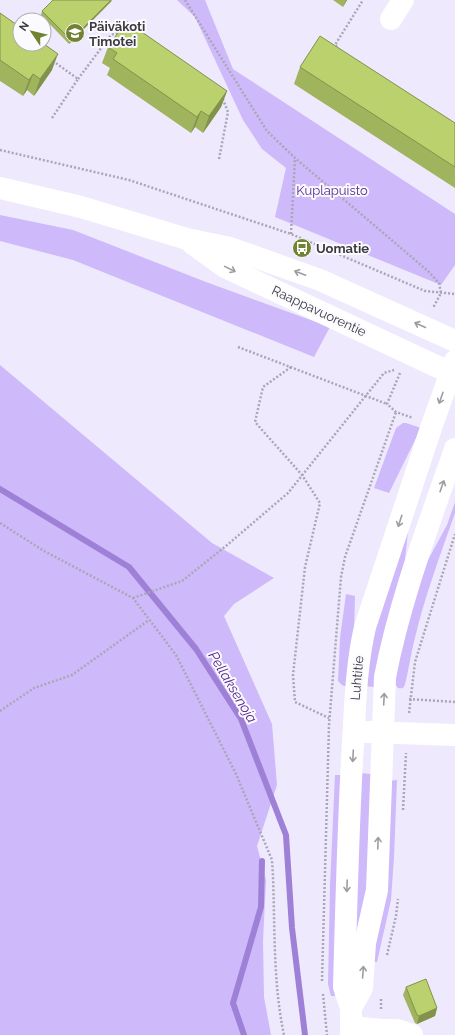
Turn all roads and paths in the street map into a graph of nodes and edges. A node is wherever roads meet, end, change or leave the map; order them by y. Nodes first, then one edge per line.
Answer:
1 (185, 0) edge
2 (363, 0) edge
3 (403, 0) edge
4 (391, 19) dead end
5 (126, 29) edge
6 (342, 50) edge
7 (48, 57) edge
8 (78, 79) junction
9 (216, 94) edge
10 (52, 118) dead end
11 (0, 150) edge
12 (295, 158) junction
13 (219, 159) dead end
14 (0, 188) edge
15 (291, 234) junction
16 (187, 239) junction
17 (442, 293) junction
18 (455, 294) edge
19 (455, 341) edge
20 (238, 346) dead end
21 (291, 367) junction
22 (397, 369) dead end
23 (453, 370) edge
24 (366, 396) junction
25 (387, 404) dead end
26 (455, 449) edge
27 (302, 475) junction
28 (0, 523) edge
29 (455, 534) edge
30 (133, 598) junction
31 (150, 620) junction
32 (410, 699) junction
33 (455, 702) edge
34 (0, 711) edge
35 (329, 718) dead end
36 (354, 732) junction
37 (382, 733) junction
38 (406, 734) junction
39 (455, 735) edge
40 (403, 816) dead end
41 (399, 893) dead end
42 (386, 957) dead end
43 (381, 995) dead end
44 (351, 1024) edge
45 (381, 1030) junction
46 (284, 1035) edge
47 (412, 1035) edge

1 - 12 path
2 - 6 path
3 - 4 street
5 - 8 path
7 - 8 path
8 - 10 path
9 - 13 path
11 - 15 path
12 - 15 path
12 - 17 path
14 - 16 street, Raappavuorentie
15 - 17 path
19 -> 16 street, Raappavuorentie
16 -> 23 street, Raappavuorentie
17 - 18 path
20 - 21 path
21 - 24 path
21 - 27 path
22 - 24 path
23 -> 36 street, Luhtitie
24 - 25 path
24 - 27 path
37 -> 26 street
27 - 30 path
27 - 35 path
28 - 30 path
29 - 32 path
30 - 31 path
31 - 34 path
31 - 46 path
32 - 33 path
32 - 38 path
36 - 37 street
36 -> 44 street, Luhtitie
37 - 38 street
44 -> 37 street
38 - 39 street
38 - 40 path
41 - 42 path
43 - 45 path
44 - 45 street
45 - 47 street

